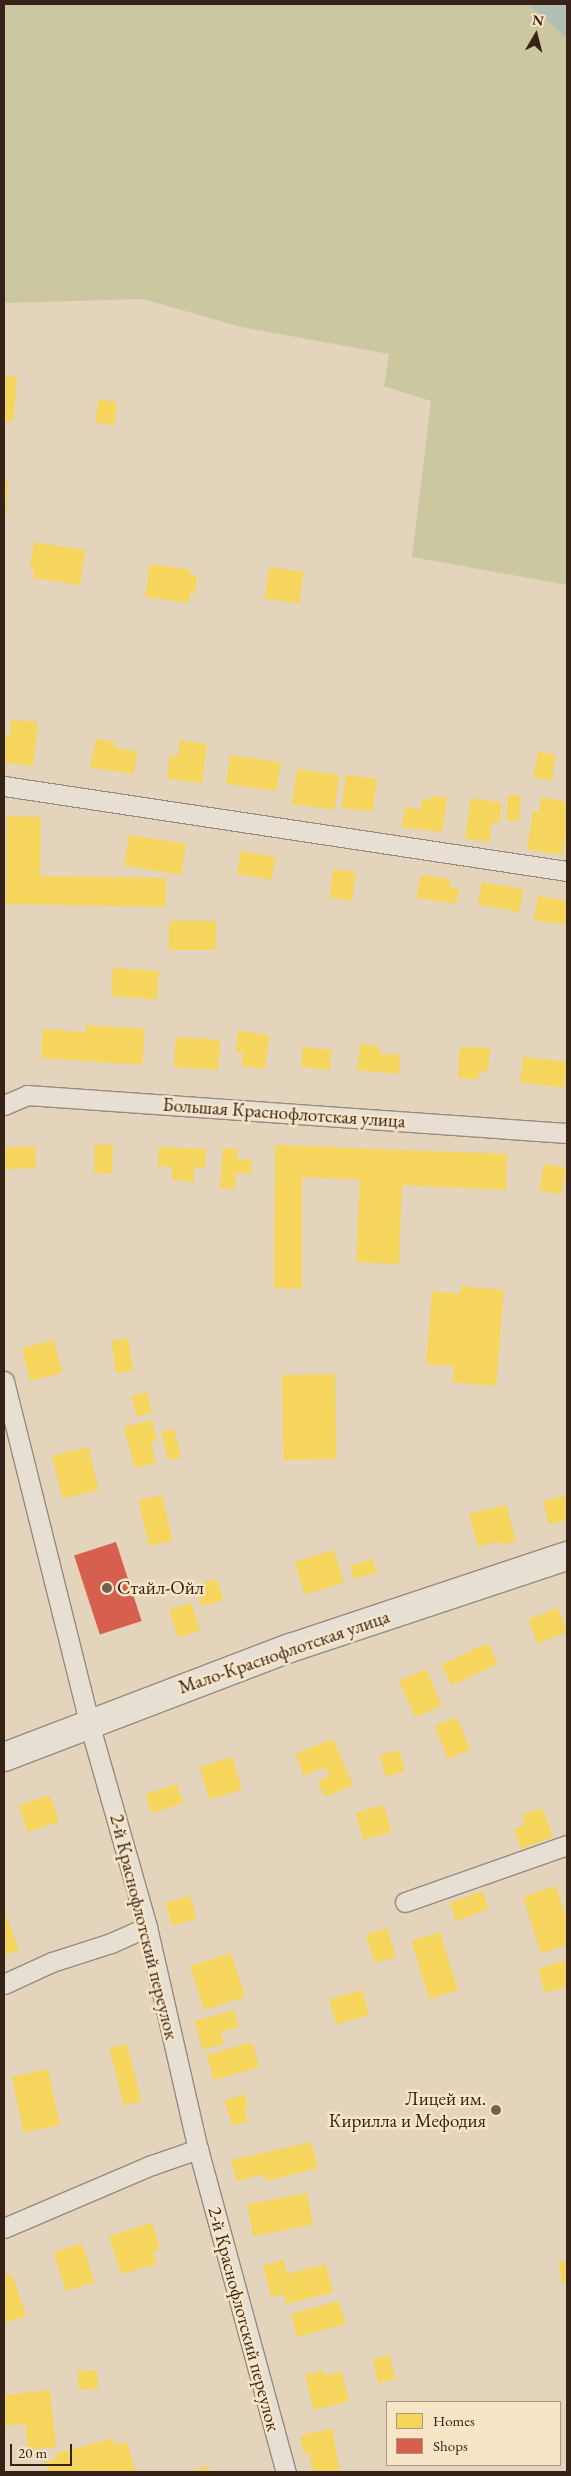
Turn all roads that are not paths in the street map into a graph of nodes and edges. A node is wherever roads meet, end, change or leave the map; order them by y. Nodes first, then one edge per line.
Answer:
1 (4, 786) edge
2 (567, 871) edge
3 (4, 1105) edge
4 (567, 1133) edge
5 (4, 1381) edge
6 (567, 1556) edge
7 (89, 1723) junction
8 (4, 1757) edge
9 (567, 1845) edge
10 (405, 1902) dead end
11 (147, 1927) junction
12 (4, 1984) edge
13 (198, 2149) junction
14 (4, 2228) edge
15 (286, 2472) edge

1 - 2 street
3 - 4 street, Большая Краснофлотская улица
5 - 7 street, 2-й Краснофлотский переулок
6 - 7 street, Мало-Краснофлотская улица
7 - 8 street, Мало-Краснофлотская улица
7 - 11 street, 2-й Краснофлотский переулок
9 - 10 street
11 - 12 street
11 - 13 street, 2-й Краснофлотский переулок
13 - 14 street
13 - 15 street, 2-й Краснофлотский переулок

